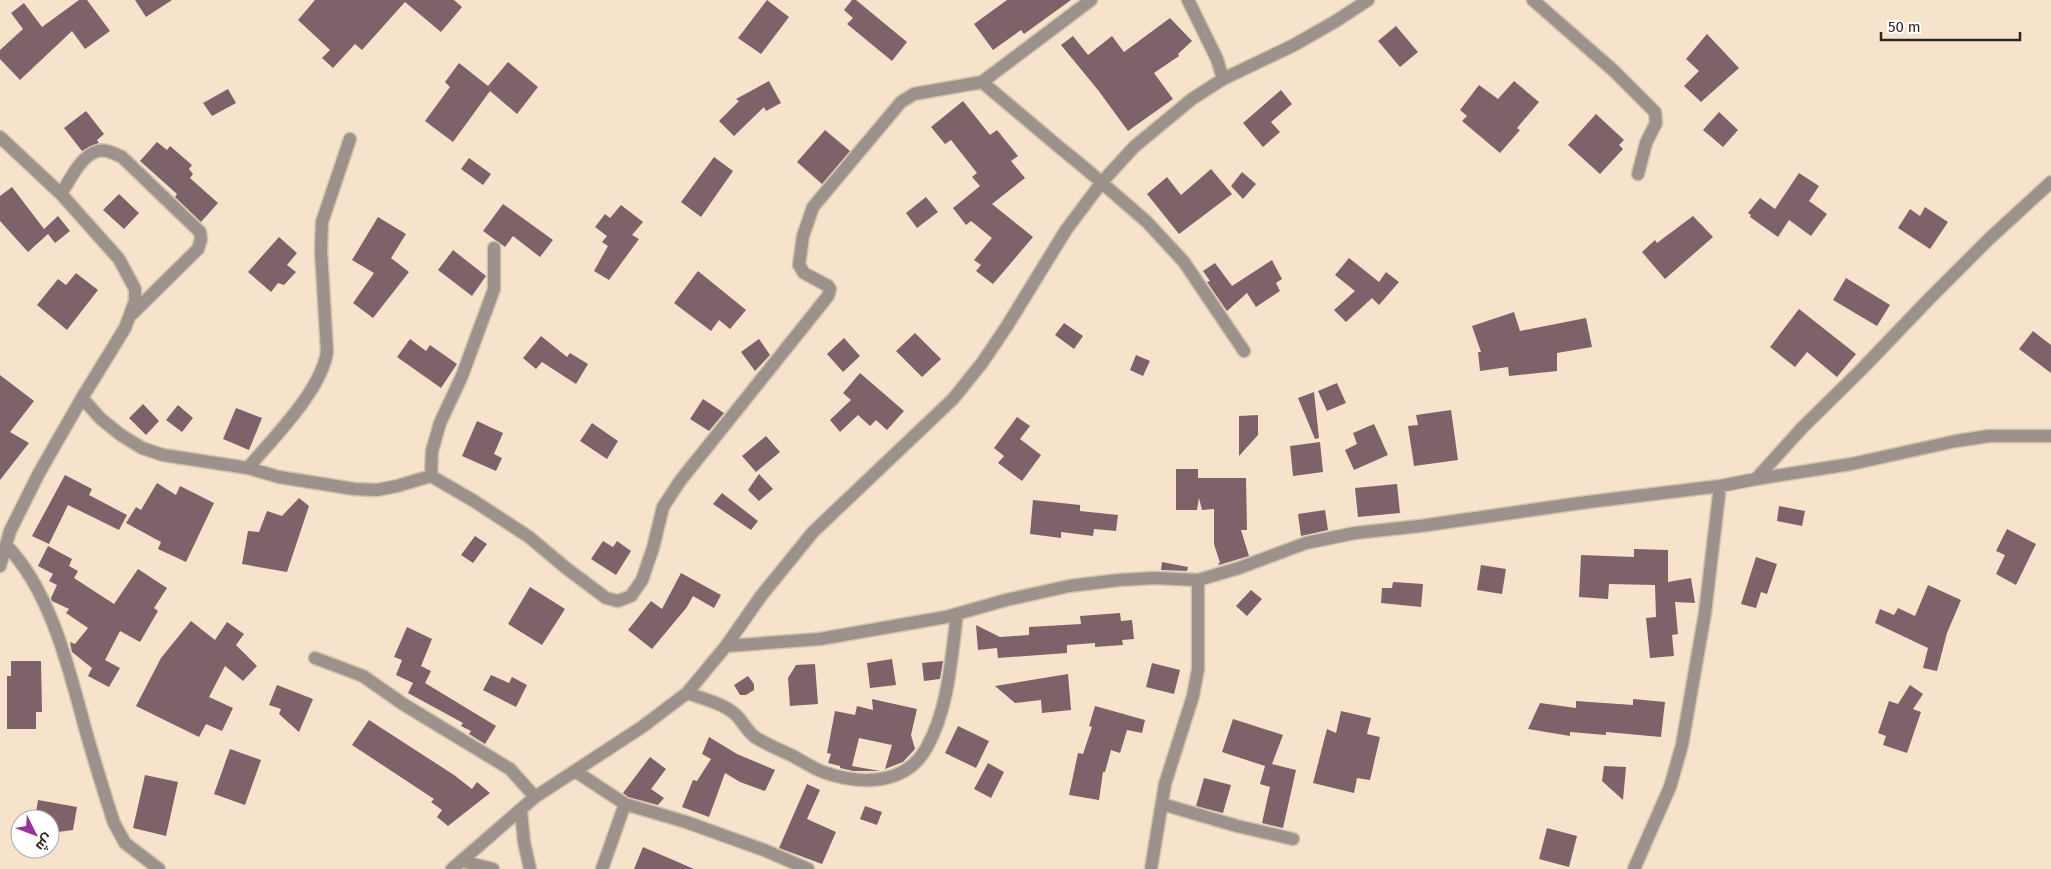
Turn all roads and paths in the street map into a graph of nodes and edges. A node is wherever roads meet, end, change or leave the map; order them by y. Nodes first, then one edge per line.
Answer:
1 (1091, 0) edge
2 (1188, 0) edge
3 (1368, 0) edge
4 (1533, 0) edge
5 (1223, 79) junction
6 (982, 82) junction
7 (0, 137) edge
8 (350, 139) dead end
9 (1638, 174) dead end
10 (1102, 182) junction
11 (2051, 182) edge
12 (61, 194) junction
13 (494, 248) dead end
14 (130, 316) junction
15 (1244, 351) dead end
16 (82, 398) junction
17 (2051, 436) edge
18 (248, 468) junction
19 (431, 476) junction
20 (1756, 479) junction
21 (1720, 486) junction
22 (5, 529) edge
23 (6, 545) junction
24 (0, 566) edge
25 (1198, 580) junction
26 (957, 614) junction
27 (726, 646) junction
28 (315, 658) dead end
29 (687, 693) junction
30 (576, 771) junction
31 (535, 797) junction
32 (625, 804) junction
33 (1162, 804) junction
34 (521, 811) junction
35 (1293, 839) dead end
36 (462, 861) junction
37 (159, 869) edge
38 (452, 869) edge
39 (493, 869) edge
40 (530, 869) edge
41 (602, 869) edge
42 (808, 869) edge
43 (1151, 869) edge
44 (1634, 869) edge

1 - 6 street
2 - 5 street
3 - 5 street
4 - 9 street
5 - 10 street
6 - 10 street
6 - 19 street
7 - 12 street
8 - 18 street
10 - 15 street
10 - 27 street
11 - 20 street
12 - 14 street
12 - 14 street
13 - 19 street
14 - 16 street
16 - 18 street
16 - 22 street
17 - 20 street
18 - 19 street
20 - 21 street
21 - 25 street
21 - 44 street
22 - 23 street
23 - 24 street
23 - 37 street
25 - 26 street
25 - 33 street
26 - 27 street
26 - 29 street
27 - 29 street
28 - 31 street
29 - 30 street
30 - 31 street
30 - 32 street
31 - 34 street
32 - 41 street
32 - 42 street
33 - 35 street
33 - 43 street
34 - 36 street
34 - 40 street
36 - 38 street
36 - 39 street

